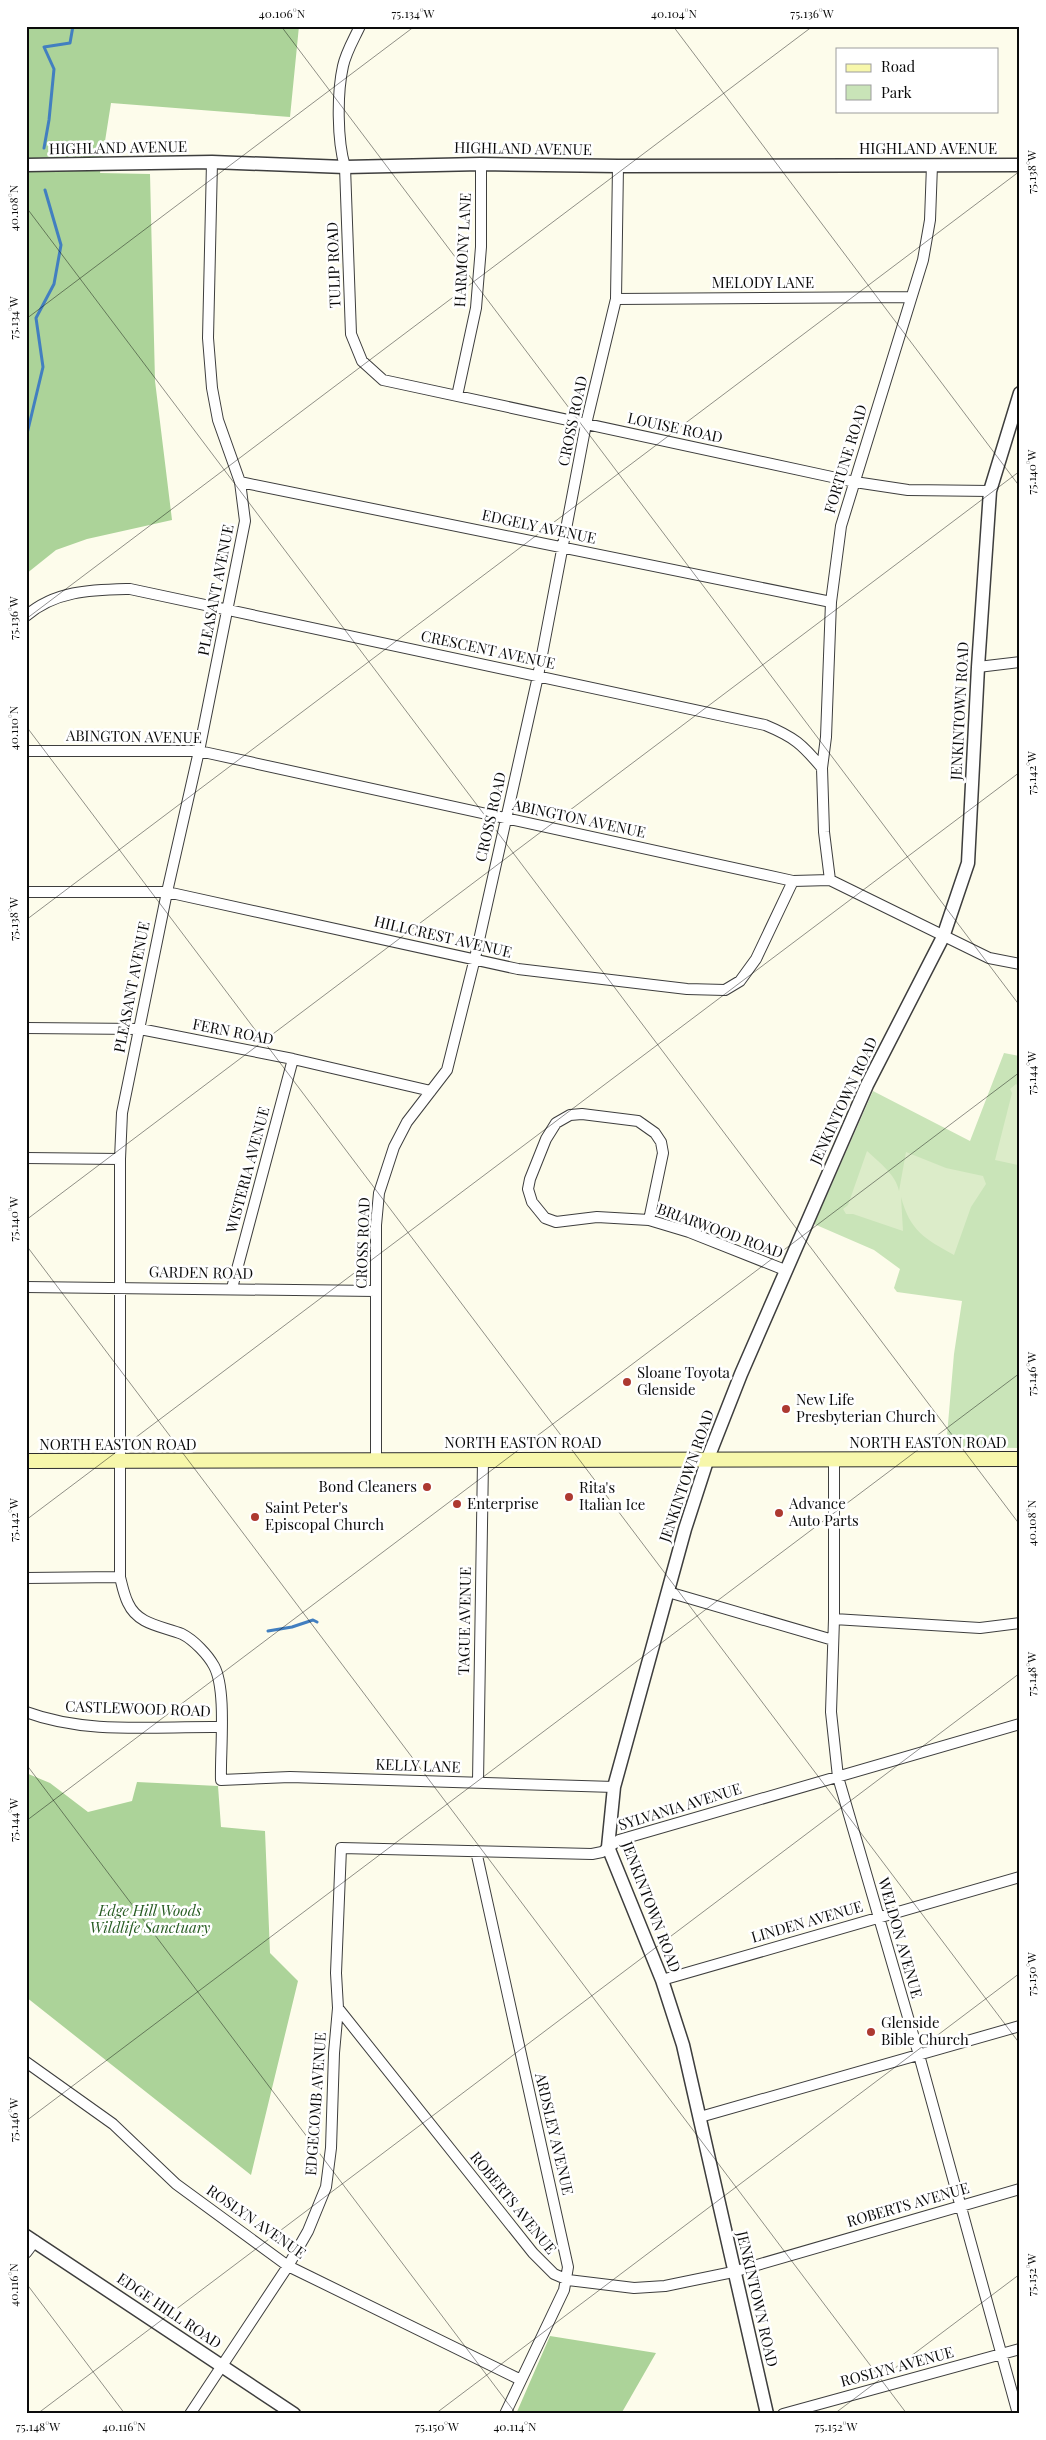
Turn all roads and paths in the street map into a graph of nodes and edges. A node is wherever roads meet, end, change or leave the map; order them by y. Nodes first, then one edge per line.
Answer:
1 (360, 26) edge
2 (212, 162) junction
3 (481, 164) junction
4 (26, 165) edge
5 (932, 165) junction
6 (1020, 165) edge
7 (618, 166) junction
8 (345, 167) junction
9 (911, 297) junction
10 (616, 299) junction
11 (362, 361) joint
12 (1020, 393) edge
13 (457, 396) junction
14 (586, 424) junction
15 (240, 482) junction
16 (855, 482) junction
17 (990, 491) junction
18 (564, 547) junction
19 (831, 602) junction
20 (227, 609) junction
21 (26, 616) edge
22 (1020, 662) edge
23 (978, 667) junction
24 (538, 676) junction
25 (26, 751) edge
26 (199, 751) junction
27 (822, 768) junction
28 (506, 819) junction
29 (830, 880) junction
30 (793, 881) junction
31 (26, 892) edge
32 (167, 892) junction
33 (943, 938) junction
34 (475, 958) junction
35 (1020, 964) edge
36 (26, 1028) edge
37 (140, 1029) junction
38 (293, 1059) junction
39 (431, 1091) junction
40 (26, 1158) edge
41 (120, 1159) junction
42 (649, 1220) junction
43 (785, 1270) junction
44 (26, 1287) edge
45 (120, 1288) junction
46 (232, 1288) junction
47 (376, 1291) junction
48 (708, 1458) junction
49 (376, 1459) junction
50 (834, 1459) junction
51 (1020, 1459) edge
52 (26, 1461) edge
53 (483, 1461) junction
54 (121, 1462) junction
55 (120, 1577) junction
56 (26, 1578) edge
57 (668, 1592) junction
58 (834, 1620) junction
59 (1020, 1623) edge
60 (834, 1640) junction
61 (26, 1712) edge
62 (1020, 1724) edge
63 (221, 1727) junction
64 (838, 1777) junction
65 (221, 1780) joint
66 (478, 1782) junction
67 (614, 1787) junction
68 (341, 1848) joint
69 (608, 1848) junction
70 (476, 1851) junction
71 (1020, 1877) edge
72 (879, 1916) junction
73 (662, 1980) junction
74 (338, 2008) junction
75 (1020, 2026) edge
76 (919, 2055) junction
77 (26, 2062) edge
78 (700, 2117) junction
79 (1020, 2189) edge
80 (960, 2206) junction
81 (30, 2238) edge
82 (26, 2253) edge
83 (288, 2266) junction
84 (733, 2272) junction
85 (568, 2280) junction
86 (1020, 2349) edge
87 (1002, 2354) junction
88 (222, 2367) junction
89 (522, 2380) junction
90 (190, 2414) edge
91 (294, 2414) edge
92 (505, 2414) edge
93 (767, 2414) edge
94 (783, 2414) edge
95 (1018, 2414) edge

1 - 8 street, TULIP ROAD
2 - 4 street, HIGHLAND AVENUE
2 - 8 street, HIGHLAND AVENUE
2 - 15 street, PLEASANT AVENUE
3 - 7 street, HIGHLAND AVENUE
3 - 8 street, HIGHLAND AVENUE
3 - 13 street, HARMONY LANE
5 - 6 street, HIGHLAND AVENUE
5 - 7 street, HIGHLAND AVENUE
5 - 9 street, FORTUNE ROAD
7 - 10 street, CROSS ROAD
8 - 11 street, TULIP ROAD
9 - 10 street, MELODY LANE
9 - 16 street, FORTUNE ROAD
10 - 14 street, CROSS ROAD
11 - 13 street, LOUISE ROAD
12 - 17 street, JENKINTOWN ROAD
13 - 14 street, LOUISE ROAD
14 - 16 street, LOUISE ROAD
14 - 18 street, CROSS ROAD
15 - 18 street, EDGELY AVENUE
15 - 20 street, PLEASANT AVENUE
16 - 17 street, LOUISE ROAD
16 - 19 street, FORTUNE ROAD
17 - 23 street, JENKINTOWN ROAD
18 - 19 street, EDGELY AVENUE
18 - 24 street, CROSS ROAD
19 - 27 street, FORTUNE ROAD
20 - 21 street, CRESCENT AVENUE
20 - 24 street, CRESCENT AVENUE
20 - 26 street, PLEASANT AVENUE
22 - 23 street
23 - 33 street, JENKINTOWN ROAD
24 - 27 street, CRESCENT AVENUE
24 - 28 street, CROSS ROAD
25 - 26 street, ABINGTON AVENUE
26 - 28 street, ABINGTON AVENUE
26 - 32 street, PLEASANT AVENUE
27 - 29 street
28 - 30 street, ABINGTON AVENUE
28 - 34 street, CROSS ROAD
29 - 30 street, ABINGTON AVENUE
29 - 33 street, ABINGTON AVENUE
30 - 34 street, HILLCREST AVENUE
31 - 32 street, HILLCREST AVENUE
32 - 34 street, HILLCREST AVENUE
32 - 37 street, PLEASANT AVENUE
33 - 35 street, ABINGTON AVENUE
33 - 43 street, JENKINTOWN ROAD
34 - 39 street, CROSS ROAD
36 - 37 street, FERN ROAD
37 - 38 street, FERN ROAD
37 - 41 street, PLEASANT AVENUE
38 - 39 street, FERN ROAD
38 - 46 street, WISTERIA AVENUE
39 - 47 street, CROSS ROAD
40 - 41 street
41 - 45 street, PLEASANT AVENUE
42 - 42 street, BRIARWOOD ROAD
42 - 43 street, BRIARWOOD ROAD
43 - 48 street, JENKINTOWN ROAD
44 - 45 street, GARDEN ROAD
45 - 46 street, GARDEN ROAD
45 - 54 street, PLEASANT AVENUE
46 - 47 street, GARDEN ROAD
47 - 49 street, CROSS ROAD
48 - 50 main road, NORTH EASTON ROAD
48 - 53 main road, NORTH EASTON ROAD
48 - 57 street, JENKINTOWN ROAD
49 - 53 main road, NORTH EASTON ROAD
49 - 54 main road, NORTH EASTON ROAD
50 - 51 main road, NORTH EASTON ROAD
50 - 58 street, WELDON AVENUE
52 - 54 main road, NORTH EASTON ROAD
53 - 66 street, TAGUE AVENUE
54 - 55 street, PLEASANT AVENUE
55 - 56 street
55 - 63 street, PLEASANT AVENUE
57 - 60 street
57 - 67 street, JENKINTOWN ROAD
58 - 59 street
58 - 60 street, WELDON AVENUE
60 - 64 street, WELDON AVENUE
61 - 63 street, CASTLEWOOD ROAD
62 - 64 street, SYLVANIA AVENUE
63 - 65 street, PLEASANT AVENUE
64 - 69 street, SYLVANIA AVENUE
64 - 72 street, WELDON AVENUE
65 - 66 street, KELLY LANE
66 - 67 street, KELLY LANE
67 - 69 street, JENKINTOWN ROAD
68 - 70 street, SYLVANIA AVENUE
68 - 74 street, EDGECOMB AVENUE
69 - 70 street, SYLVANIA AVENUE
69 - 73 street, JENKINTOWN ROAD
70 - 85 street, ARDSLEY AVENUE
71 - 72 street, LINDEN AVENUE
72 - 73 street, LINDEN AVENUE
72 - 76 street, WELDON AVENUE
73 - 78 street, JENKINTOWN ROAD
74 - 83 street, EDGECOMB AVENUE
74 - 85 street, ROBERTS AVENUE
75 - 76 street
76 - 78 street
76 - 80 street, WELDON AVENUE
77 - 83 street, ROSLYN AVENUE
78 - 84 street, JENKINTOWN ROAD
79 - 80 street, ROBERTS AVENUE
80 - 84 street, ROBERTS AVENUE
80 - 87 street, WELDON AVENUE
81 - 82 street
81 - 88 street, EDGE HILL ROAD
83 - 88 street, EDGECOMB AVENUE
83 - 89 street, ROSLYN AVENUE
84 - 85 street, ROBERTS AVENUE
84 - 93 street, JENKINTOWN ROAD
85 - 89 street
86 - 87 street, ROSLYN AVENUE
87 - 94 street, ROSLYN AVENUE
87 - 95 street, WELDON AVENUE
88 - 90 street, EDGECOMB AVENUE
88 - 91 street, EDGE HILL ROAD
89 - 92 street

